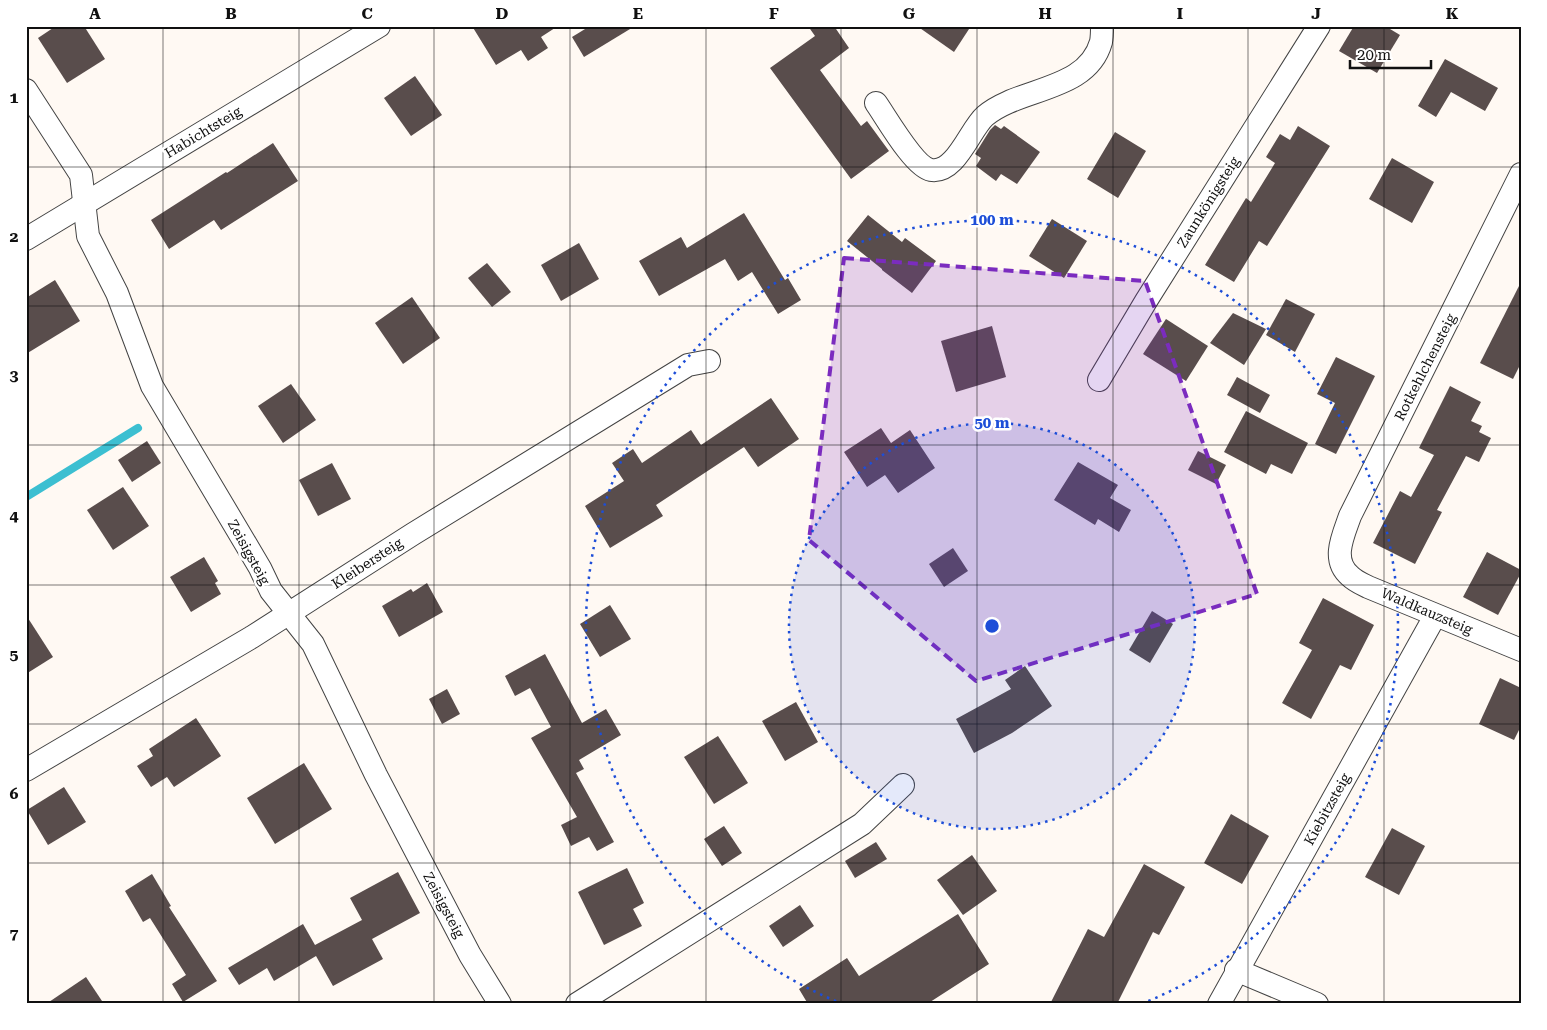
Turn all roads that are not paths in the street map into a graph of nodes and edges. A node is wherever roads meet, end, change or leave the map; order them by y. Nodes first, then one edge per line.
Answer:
1 (379, 26) edge
2 (1102, 26) edge
3 (1319, 26) edge
4 (26, 90) edge
5 (876, 103) dead end
6 (1521, 174) edge
7 (84, 204) junction
8 (26, 239) edge
9 (709, 361) dead end
10 (1099, 380) dead end
11 (1340, 562) joint
12 (289, 614) junction
13 (1435, 616) junction
14 (1521, 650) edge
15 (26, 770) edge
16 (903, 785) dead end
17 (1236, 970) junction
18 (500, 1004) edge
19 (577, 1004) edge
20 (1219, 1004) edge
21 (1317, 1004) edge

1 - 7 street, Habichtsteig
2 - 5 street
3 - 10 street, Zaunkönigsteig
4 - 7 street, Zeisigsteig
6 - 11 street, Rotkehlchensteig
7 - 8 street, Habichtsteig
7 - 12 street, Zeisigsteig
9 - 12 street, Kleibersteig
11 - 13 street, Waldkauzsteig
12 - 15 street, Kleibersteig
12 - 18 street, Zeisigsteig
13 - 14 street, Waldkauzsteig
13 - 17 street, Kiebitzsteig
16 - 19 street
17 - 20 street, Kiebitzsteig
17 - 21 street

